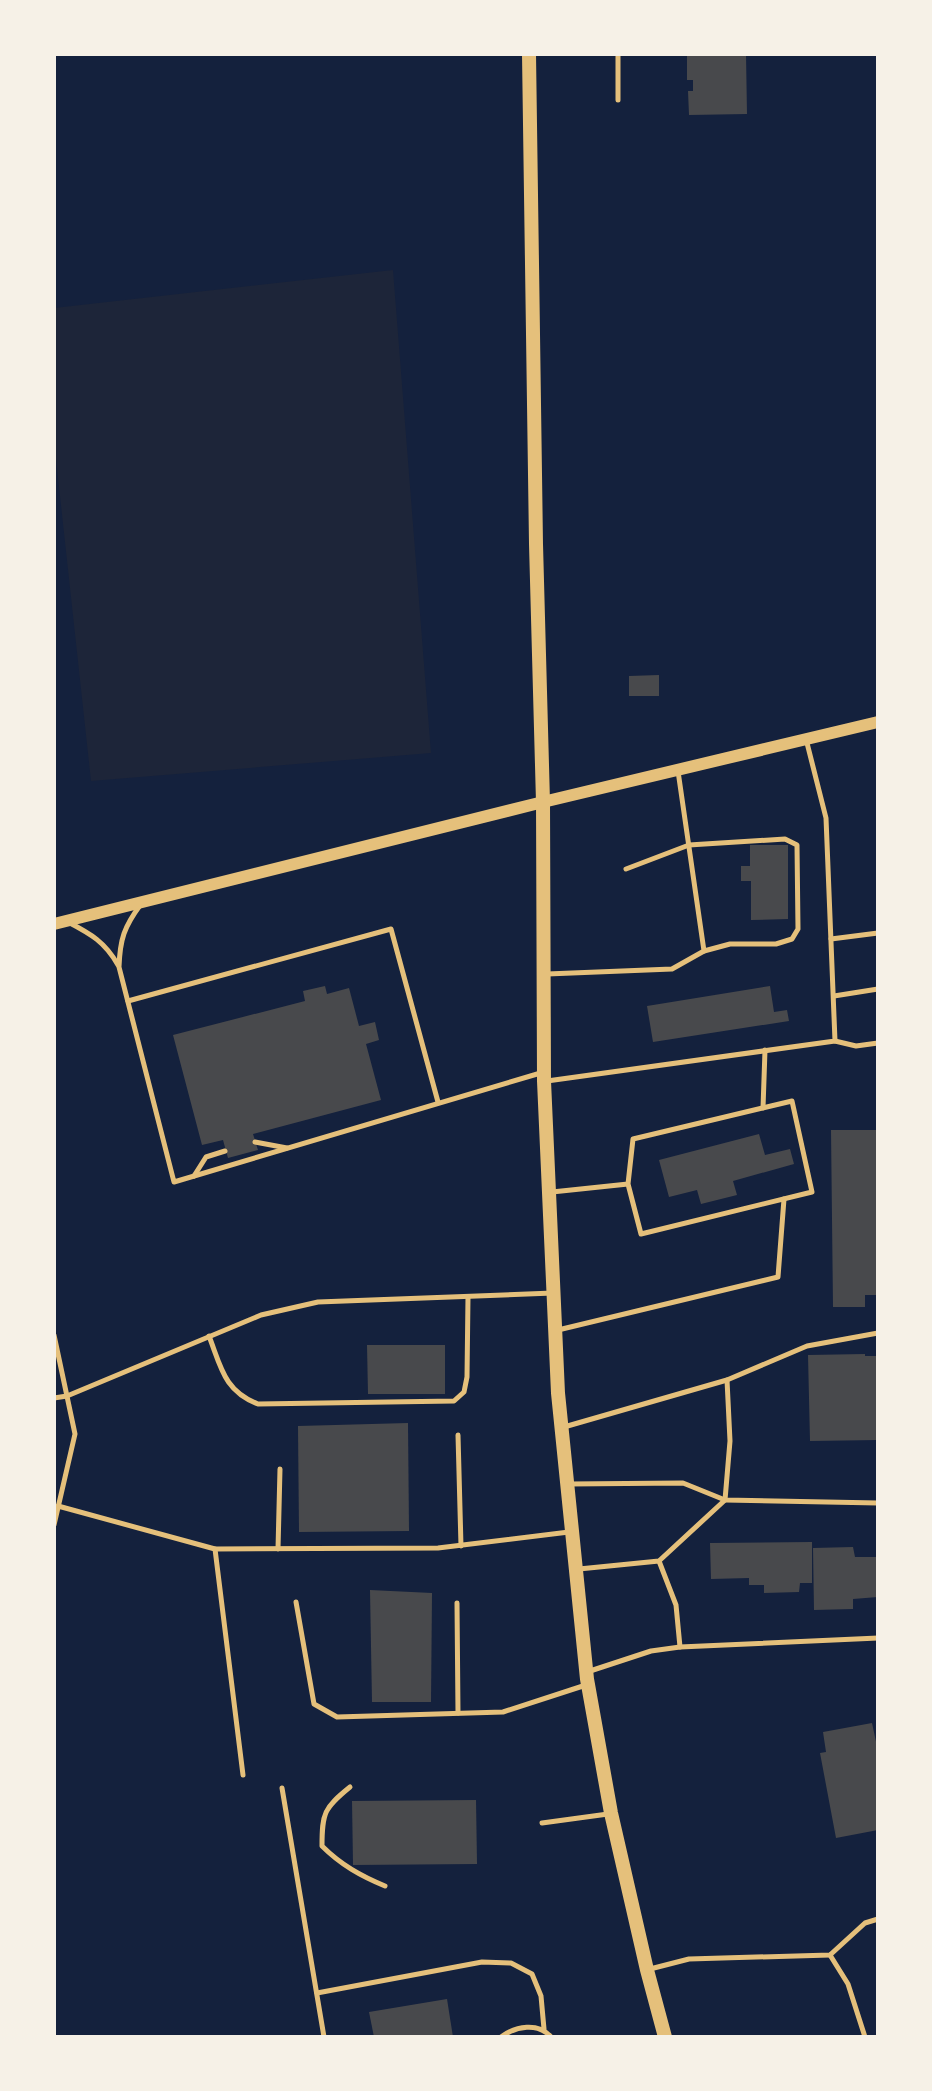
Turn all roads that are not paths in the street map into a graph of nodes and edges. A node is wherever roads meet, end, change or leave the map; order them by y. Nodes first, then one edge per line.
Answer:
1 (529, 54) edge
2 (618, 54) edge
3 (618, 100) dead end
4 (878, 722) edge
5 (806, 739) junction
6 (677, 770) junction
7 (543, 802) junction
8 (689, 845) junction
9 (626, 869) dead end
10 (143, 901) junction
11 (60, 922) edge
12 (878, 933) edge
13 (831, 939) junction
14 (704, 951) junction
15 (119, 967) junction
16 (543, 974) junction
17 (878, 989) edge
18 (834, 996) junction
19 (128, 1001) junction
20 (835, 1041) junction
21 (878, 1043) edge
22 (765, 1051) junction
23 (544, 1077) junction
24 (438, 1102) junction
25 (763, 1108) junction
26 (255, 1142) dead end
27 (288, 1148) junction
28 (225, 1150) dead end
29 (194, 1176) junction
30 (628, 1184) junction
31 (549, 1192) junction
32 (784, 1199) junction
33 (553, 1293) junction
34 (468, 1297) junction
35 (555, 1331) junction
36 (878, 1333) edge
37 (54, 1335) edge
38 (209, 1336) junction
39 (727, 1380) junction
40 (67, 1396) junction
41 (54, 1398) edge
42 (561, 1428) junction
43 (458, 1435) dead end
44 (280, 1469) dead end
45 (567, 1484) junction
46 (724, 1500) junction
47 (878, 1503) edge
48 (58, 1506) junction
49 (54, 1525) edge
50 (572, 1531) junction
51 (461, 1546) junction
52 (215, 1549) junction
53 (278, 1549) junction
54 (659, 1561) junction
55 (576, 1570) junction
56 (296, 1602) dead end
57 (457, 1603) dead end
58 (878, 1639) edge
59 (680, 1647) junction
60 (588, 1678) junction
61 (458, 1713) junction
62 (243, 1775) dead end
63 (350, 1787) dead end
64 (282, 1788) dead end
65 (611, 1813) junction
66 (542, 1823) dead end
67 (385, 1886) dead end
68 (878, 1919) edge
69 (830, 1955) junction
70 (647, 1970) junction
71 (317, 1993) junction
72 (544, 2029) junction
73 (324, 2037) edge
74 (501, 2037) edge
75 (551, 2037) edge
76 (664, 2037) edge
77 (865, 2037) edge

1 - 7 main road
2 - 3 lane
4 - 5 street
5 - 6 street
5 - 13 lane
6 - 7 street
6 - 8 lane
7 - 10 street
7 - 16 main road
8 - 9 lane
8 - 14 lane
8 - 14 lane
10 - 11 street
10 - 15 lane
11 - 15 lane
12 - 13 lane
13 - 18 lane
14 - 16 lane
15 - 19 lane
16 - 23 main road
17 - 18 lane
18 - 20 lane
19 - 24 lane
19 - 29 lane
20 - 21 lane
20 - 22 lane
22 - 23 lane
22 - 25 lane
23 - 24 lane
23 - 31 main road
24 - 27 lane
25 - 30 lane
25 - 32 lane
26 - 27 lane
27 - 29 lane
28 - 29 lane
30 - 31 lane
30 - 32 lane
31 - 33 main road
32 - 35 lane
33 - 34 lane
33 - 35 main road
34 - 38 lane
34 - 38 lane
35 - 42 main road
36 - 39 lane
37 - 40 lane
38 - 40 lane
39 - 42 lane
39 - 46 lane
40 - 41 lane
40 - 48 lane
42 - 45 main road
43 - 51 lane
44 - 53 lane
45 - 46 lane
45 - 50 main road
46 - 47 lane
46 - 54 lane
48 - 49 lane
48 - 52 lane
50 - 51 lane
50 - 55 main road
51 - 53 lane
52 - 53 lane
52 - 62 lane
54 - 55 lane
54 - 59 lane
55 - 60 main road
56 - 61 lane
57 - 61 lane
58 - 59 lane
59 - 60 lane
60 - 61 lane
60 - 65 main road
63 - 67 lane
64 - 71 lane
65 - 66 lane
65 - 70 main road
68 - 69 lane
69 - 70 lane
69 - 77 lane
70 - 76 main road
71 - 72 lane
71 - 73 lane
72 - 74 lane
72 - 75 lane

